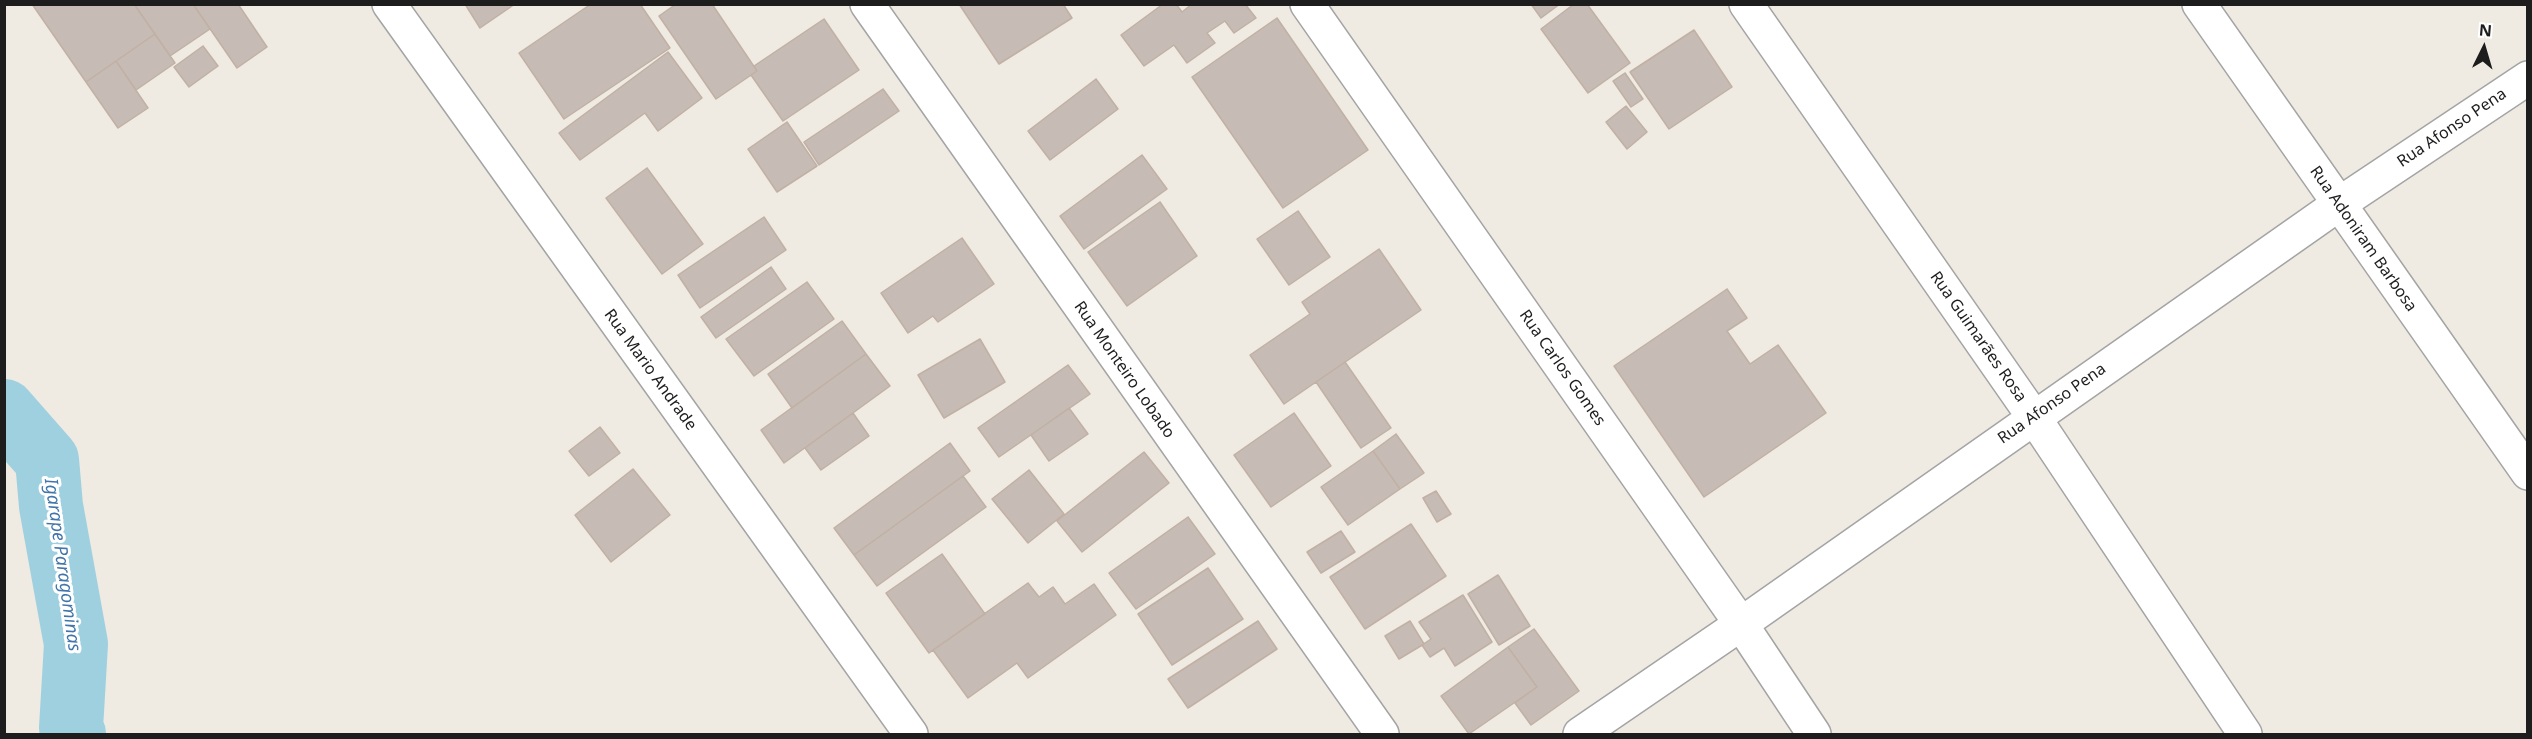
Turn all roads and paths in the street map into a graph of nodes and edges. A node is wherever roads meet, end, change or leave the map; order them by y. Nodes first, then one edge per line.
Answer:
1 (389, 4) edge
2 (867, 4) edge
3 (1307, 4) edge
4 (1746, 4) edge
5 (2199, 4) edge
6 (2528, 78) edge
7 (2338, 204) junction
8 (2033, 416) junction
9 (2528, 473) edge
10 (1741, 624) junction
11 (911, 735) edge
12 (1382, 735) edge
13 (1580, 735) edge
14 (1815, 735) edge
15 (2245, 735) edge

1 - 11 street, Rua Mario Andrade
2 - 12 street, Rua Monteiro Lobado
3 - 10 street, Rua Carlos Gomes
4 - 8 street, Rua Guimarães Rosa
5 - 7 street, Rua Adoniram Barbosa
6 - 7 street, Rua Afonso Pena
7 - 8 street, Rua Afonso Pena
7 - 9 street, Rua Adoniram Barbosa
8 - 10 street, Rua Afonso Pena
8 - 15 street, Rua Guimarães Rosa
10 - 13 street, Rua Afonso Pena
10 - 14 street, Rua Carlos Gomes

